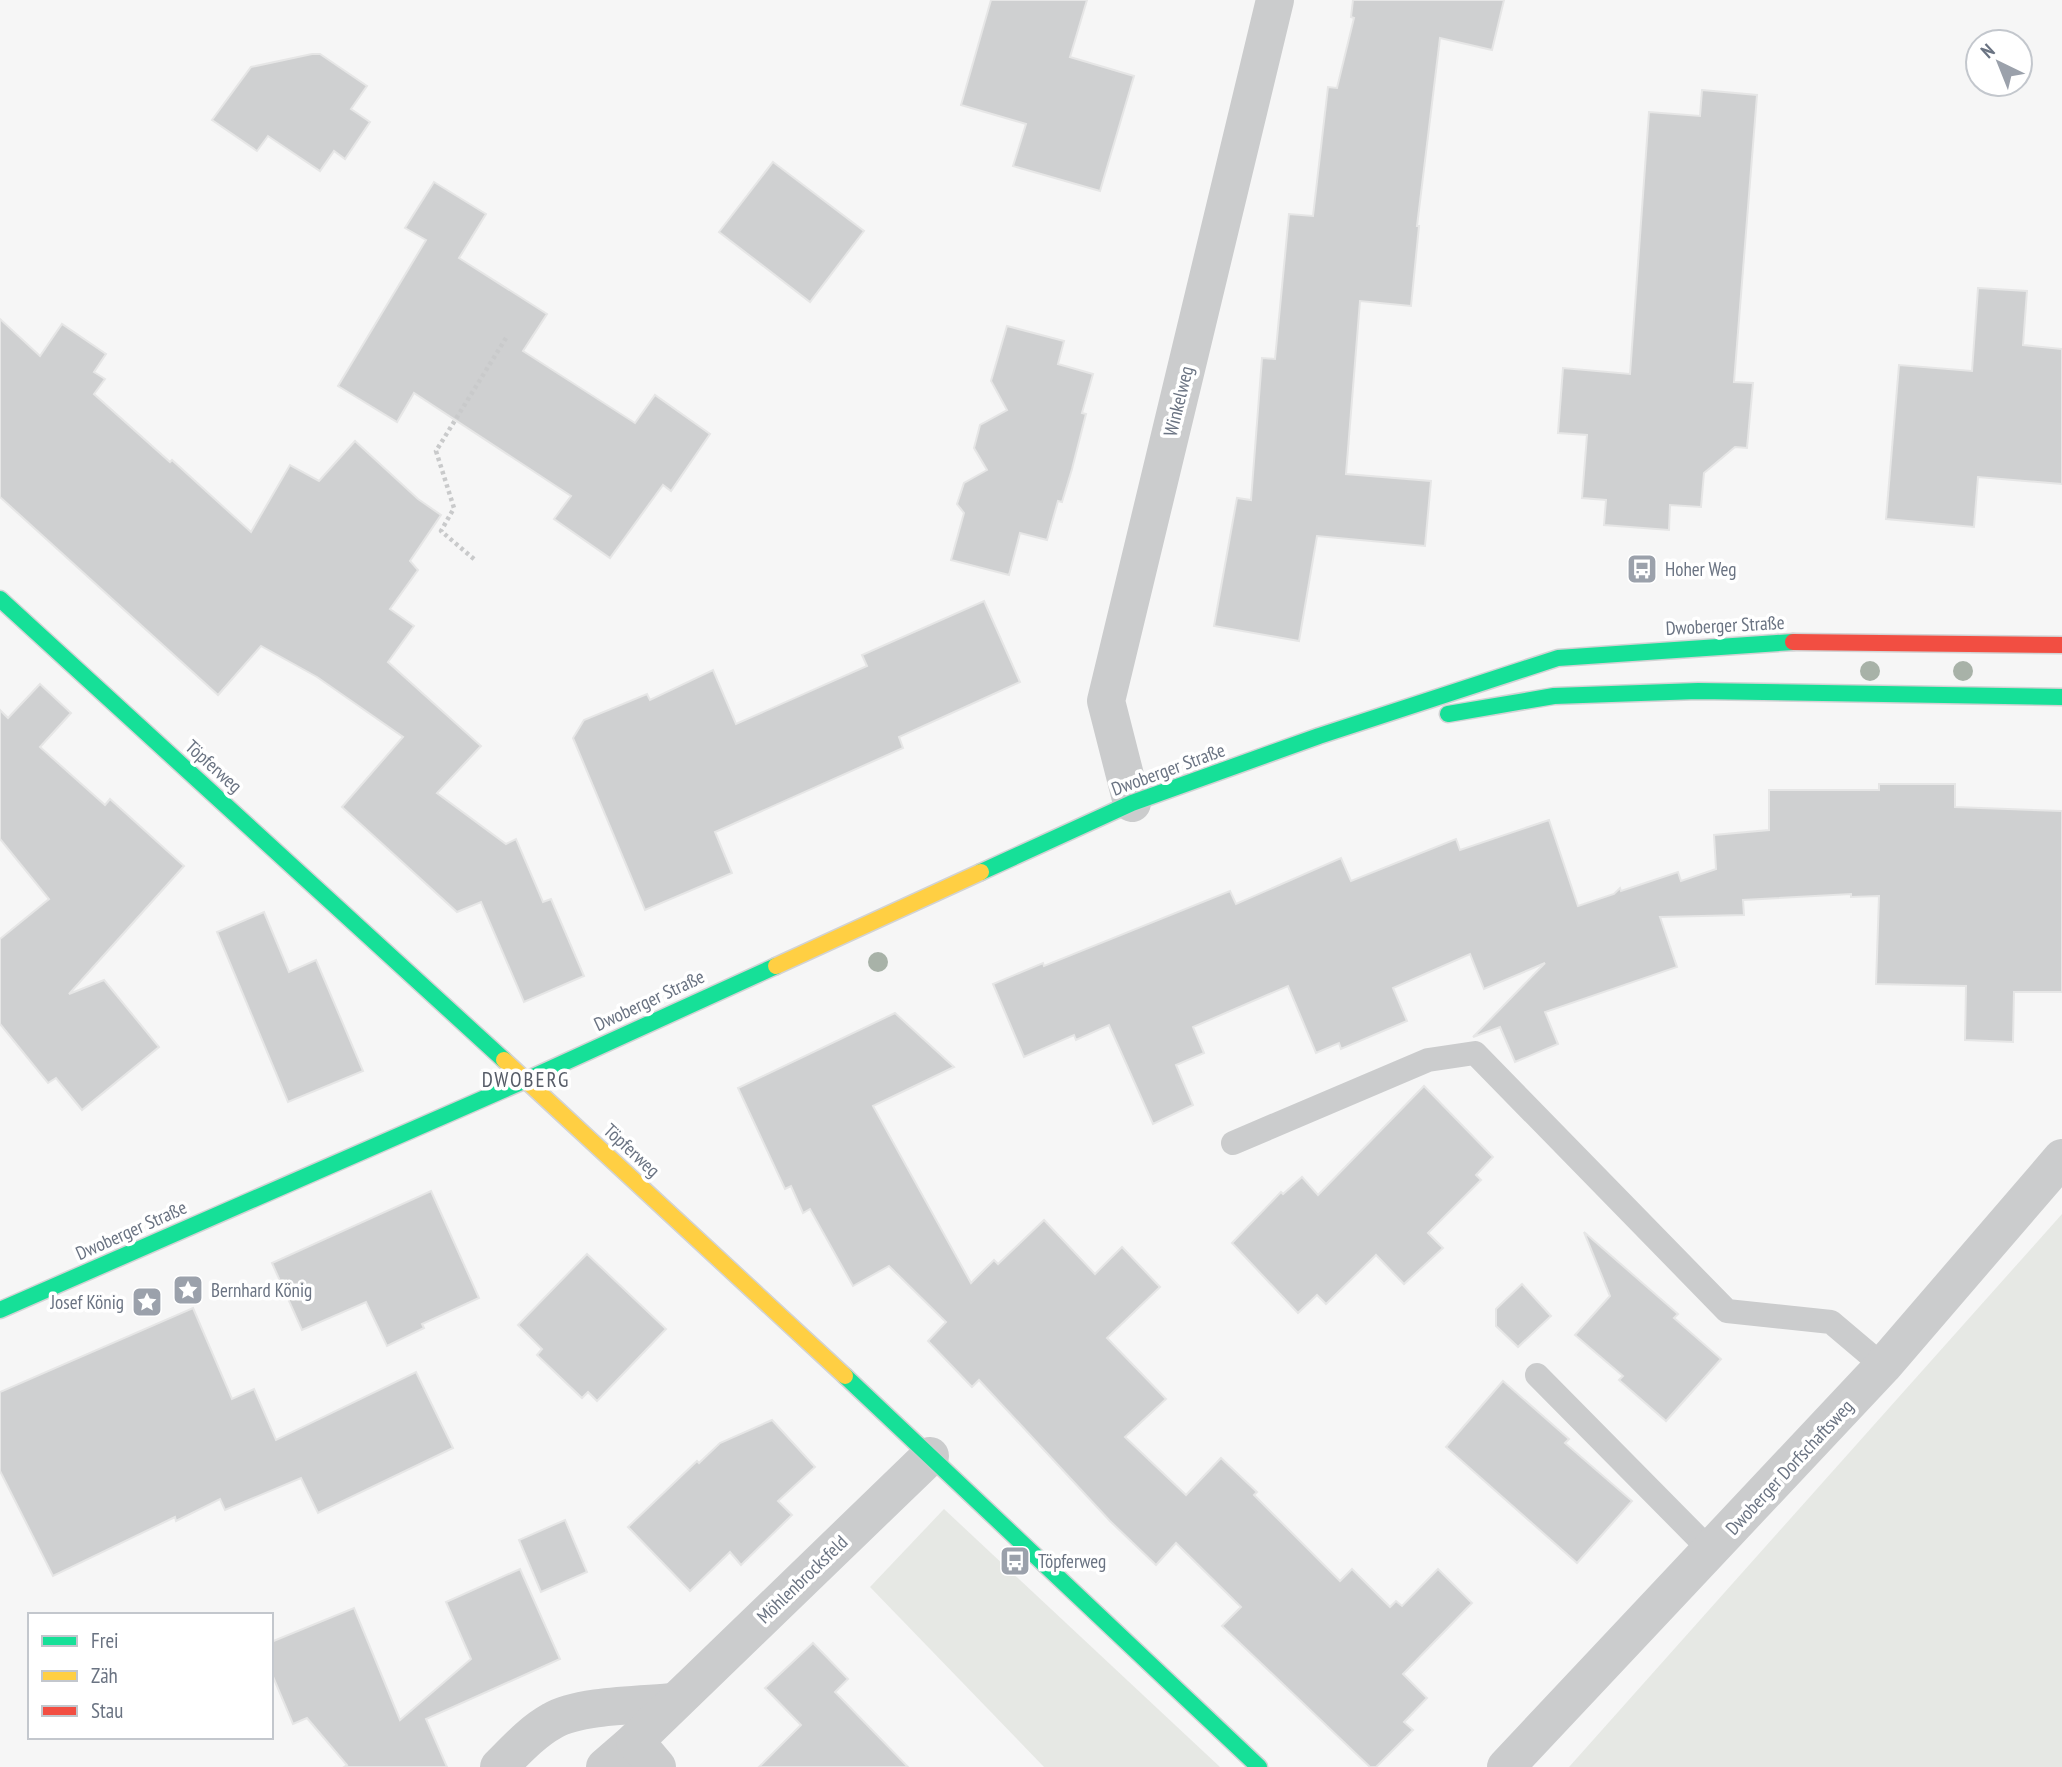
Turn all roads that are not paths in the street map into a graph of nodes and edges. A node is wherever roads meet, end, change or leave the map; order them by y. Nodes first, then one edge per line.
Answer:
1 (1275, 0) edge
2 (0, 599) edge
3 (2062, 645) edge
4 (2062, 697) edge
5 (1318, 736) junction
6 (1132, 803) junction
7 (526, 1080) junction
8 (1233, 1143) dead end
9 (2062, 1158) edge
10 (0, 1310) edge
11 (1883, 1366) junction
12 (1538, 1375) dead end
13 (930, 1456) junction
14 (1710, 1550) junction
15 (674, 1702) junction
16 (646, 1754) edge
17 (499, 1767) edge
18 (605, 1767) edge
19 (1259, 1767) edge
20 (1506, 1767) edge

1 - 6 street, Winkelweg
2 - 7 street, Töpferweg
3 - 5 street, Dwoberger Straße
4 - 5 street, Dwoberger Straße
5 - 6 street, Dwoberger Straße
6 - 7 street, Dwoberger Straße
7 - 10 street, Dwoberger Straße
7 - 13 street, Töpferweg
8 - 11 lane
9 - 11 street, Dwoberger Dorfschaftsweg
11 - 14 street, Dwoberger Dorfschaftsweg
12 - 14 lane
13 - 15 street, Möhlenbrocksfeld
13 - 19 street, Töpferweg
14 - 20 street, Dwoberger Dorfschaftsweg
15 - 16 street, Möhlenbrocksfeld
15 - 17 street
16 - 18 street, Möhlenbrocksfeld

